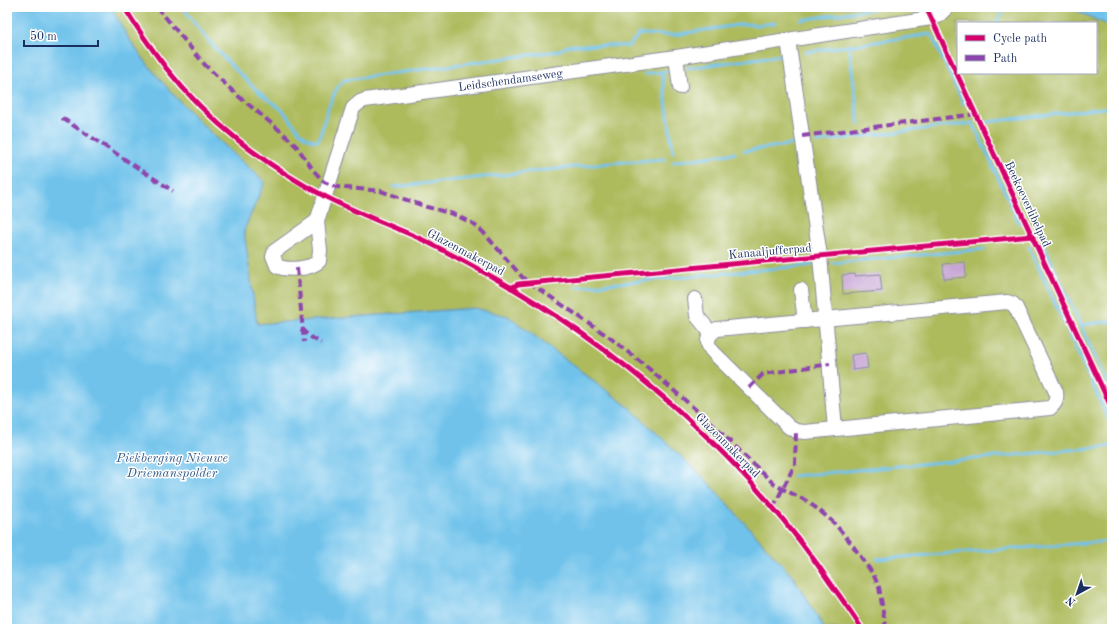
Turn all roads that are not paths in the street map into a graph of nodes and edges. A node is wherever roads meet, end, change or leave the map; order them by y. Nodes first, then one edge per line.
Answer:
1 (947, 7) edge
2 (788, 40) junction
3 (676, 57) junction
4 (680, 86) dead end
5 (317, 221) dead end
6 (801, 290) dead end
7 (695, 299) dead end
8 (826, 319) junction
9 (805, 321) junction
10 (710, 333) junction
11 (835, 429) junction

1 - 2 street, Leidschendamseweg
2 - 3 street, Leidschendamseweg
2 - 8 street
3 - 4 street
3 - 5 street, Leidschendamseweg
6 - 9 street
7 - 10 street
8 - 9 street
8 - 11 street
8 - 11 street
9 - 10 street
10 - 11 street

